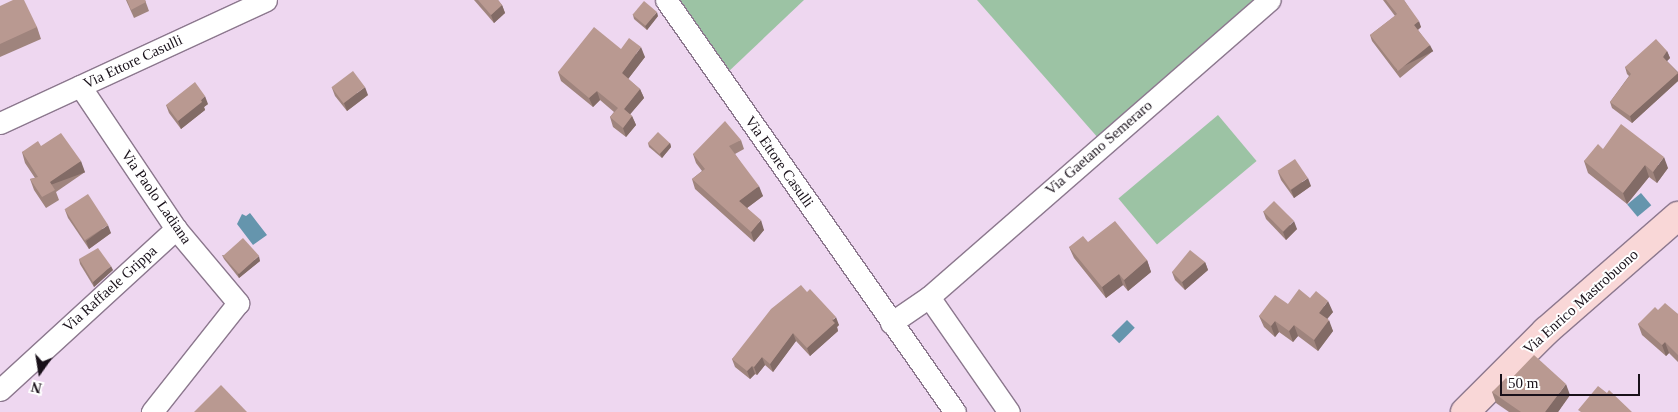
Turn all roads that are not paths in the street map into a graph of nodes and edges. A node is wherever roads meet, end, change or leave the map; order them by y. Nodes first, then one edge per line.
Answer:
1 (266, 0) edge
2 (666, 0) edge
3 (1270, 0) edge
4 (80, 86) junction
5 (0, 123) edge
6 (1678, 216) edge
7 (176, 229) junction
8 (929, 297) junction
9 (891, 323) junction
10 (0, 390) edge
11 (152, 412) edge
12 (955, 412) edge
13 (1009, 412) edge
14 (1465, 412) edge

1 - 4 street, Via Ettore Casulli
2 - 9 street, Via Ettore Casulli
3 - 8 street, Via Gaetano Semeraro
4 - 5 street, Via Ettore Casulli
4 - 7 street, Via Paolo Ladiana
6 - 14 street, Via Enrico Mastrobuono
7 - 10 street, Via Raffaele Grippa
7 - 11 street, Via Paolo Ladiana
8 - 9 street
8 - 13 street
9 - 12 street, Via Ettore Casulli

